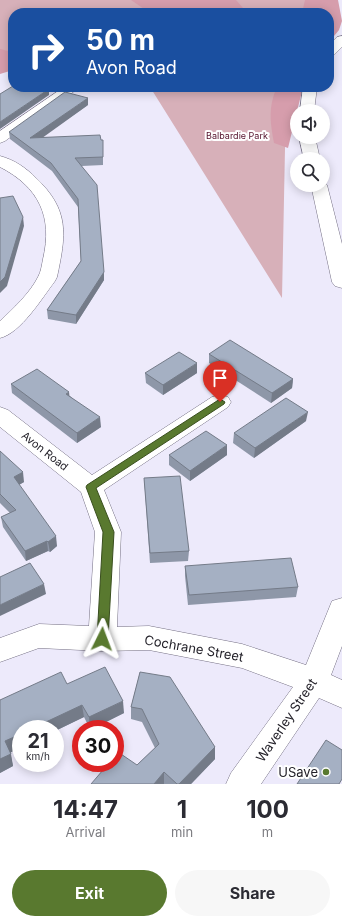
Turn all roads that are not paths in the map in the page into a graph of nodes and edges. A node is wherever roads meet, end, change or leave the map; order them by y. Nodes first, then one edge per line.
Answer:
1 (342, 40) edge
2 (334, 47) edge
3 (66, 92) edge
4 (309, 92) edge
5 (308, 104) edge
6 (0, 138) edge
7 (0, 162) edge
8 (321, 192) edge
9 (342, 282) edge
10 (0, 332) edge
11 (220, 402) dead end
12 (0, 415) edge
13 (91, 487) junction
14 (342, 610) edge
15 (102, 639) junction
16 (0, 650) edge
17 (314, 681) junction
18 (342, 695) edge
19 (242, 784) edge

1 - 2 street
3 - 6 street
4 - 5 street
7 - 10 street
8 - 9 street
11 - 13 street
12 - 13 street, Avon Road
13 - 15 street
14 - 17 street, Waverley Street
15 - 16 street, Cochrane Street
15 - 17 street, Cochrane Street
17 - 18 street, Cochrane Street
17 - 19 street, Waverley Street

